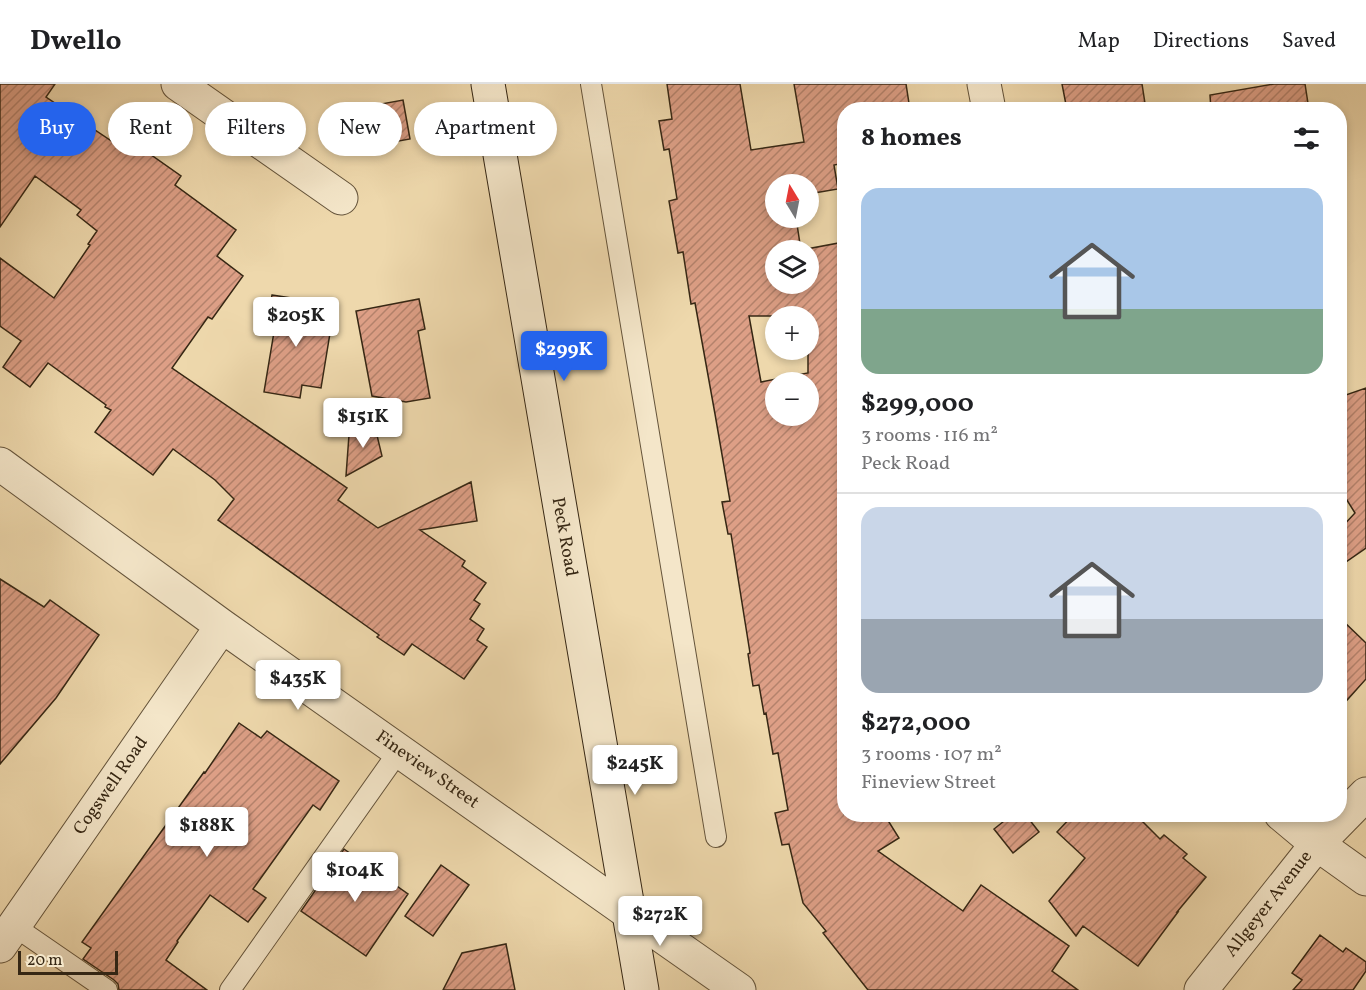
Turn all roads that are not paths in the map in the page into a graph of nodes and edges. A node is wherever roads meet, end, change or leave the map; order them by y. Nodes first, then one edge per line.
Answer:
1 (178, 84) edge
2 (488, 84) edge
3 (591, 84) edge
4 (984, 84) edge
5 (987, 102) edge
6 (341, 198) dead end
7 (0, 464) edge
8 (222, 626) junction
9 (399, 751) junction
10 (1366, 794) edge
11 (1347, 813) edge
12 (1291, 822) edge
13 (1339, 822) edge
14 (716, 837) dead end
15 (1317, 844) junction
16 (1366, 879) edge
17 (629, 913) junction
18 (7, 936) edge
19 (107, 990) edge
20 (230, 990) edge
21 (642, 990) edge
22 (739, 990) edge
23 (1201, 990) edge

1 - 6 street
2 - 17 street, Peck Road
3 - 14 lane
4 - 5 street
7 - 8 street, Fineview Street
8 - 9 street, Fineview Street
8 - 18 street, Cogswell Road
9 - 17 street, Fineview Street
9 - 20 lane
10 - 11 street, Allgeyer Avenue
12 - 15 street
13 - 15 street, Allgeyer Avenue
15 - 16 street
15 - 23 street, Allgeyer Avenue
17 - 21 street, Peck Road
17 - 22 street, Fineview Street
18 - 19 lane

